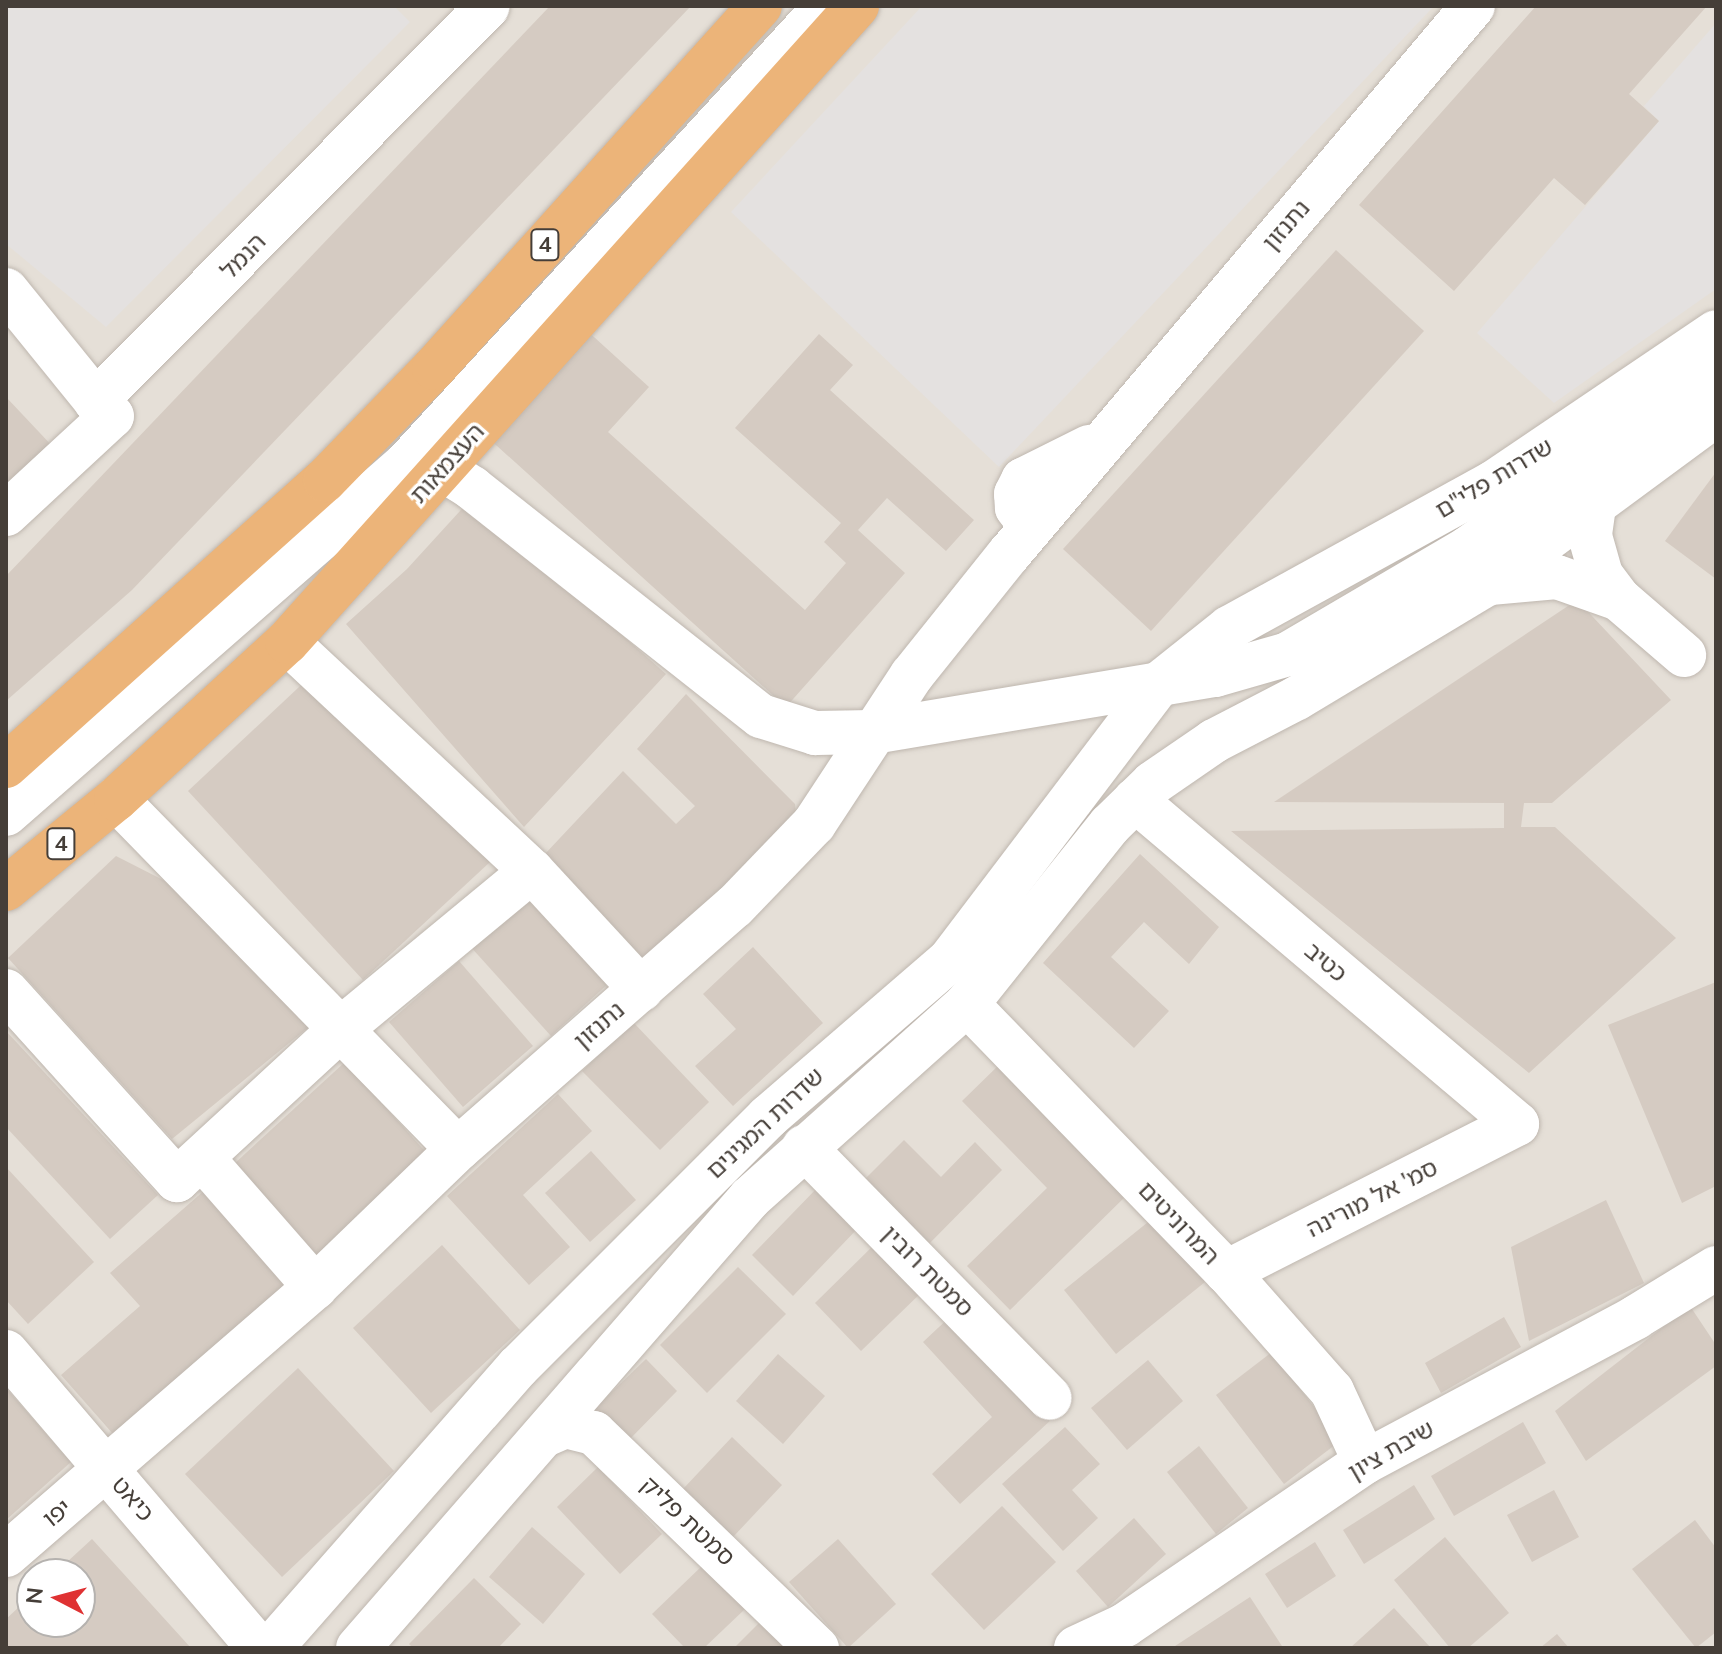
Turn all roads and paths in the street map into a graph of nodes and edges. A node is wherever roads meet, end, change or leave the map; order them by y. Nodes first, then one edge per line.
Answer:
1 (488, 6) edge
2 (760, 6) edge
3 (826, 6) edge
4 (857, 6) edge
5 (1473, 6) edge
6 (6, 290) edge
7 (1716, 332) edge
8 (1716, 372) edge
9 (96, 401) junction
10 (1716, 415) edge
11 (424, 466) junction
12 (1594, 506) junction
13 (6, 514) edge
14 (1485, 585) junction
15 (1619, 599) junction
16 (1262, 608) junction
17 (287, 642) junction
18 (1684, 655) dead end
19 (1250, 668) junction
20 (1160, 683) junction
21 (1297, 698) junction
22 (873, 732) junction
23 (6, 766) edge
24 (116, 799) junction
25 (1135, 800) junction
26 (6, 814) edge
27 (532, 871) junction
28 (6, 889) edge
29 (641, 989) junction
30 (6, 991) edge
31 (967, 1004) junction
32 (342, 1028) junction
33 (1517, 1124) joint
34 (804, 1147) junction
35 (458, 1149) junction
36 (204, 1160) junction
37 (1716, 1268) edge
38 (1227, 1272) junction
39 (315, 1287) junction
40 (6, 1352) edge
41 (1050, 1398) dead end
42 (545, 1435) junction
43 (1365, 1462) junction
44 (108, 1471) junction
45 (6, 1555) edge
46 (259, 1648) edge
47 (271, 1648) edge
48 (358, 1648) edge
49 (817, 1648) edge
50 (1076, 1648) edge

1 - 9 street, הנמל
2 - 23 highway, 4
3 - 11 street
4 - 11 highway, העצמאות / 4
5 - 22 street, נתנזון
6 - 9 street
7 - 16 street, שדרות פלי"ם
8 - 19 street
9 - 13 street
10 - 12 street
11 - 17 highway, העצמאות / 4
11 - 22 street
11 - 26 street
12 - 14 street
12 - 15 street
14 - 15 street
14 - 21 street
15 - 18 street
16 - 19 street
16 - 20 street, שדרות המגינים
17 - 24 highway, העצמאות / 4
17 - 27 street
19 - 20 street
19 - 21 street
20 - 22 street
20 - 47 street, שדרות המגינים
21 - 25 street, שדרות המגינים
22 - 29 street, נתנזון
24 - 28 highway, העצמאות / 4
24 - 32 street
25 - 31 street, שדרות המגינים
25 - 33 street, כטיב
27 - 29 street
27 - 32 street
29 - 35 street, נתנזון
30 - 36 street
31 - 34 street, שדרות המגינים
31 - 38 street, המרוניטים
32 - 35 street
32 - 36 street
33 - 38 street, סמ' אל מורינה
34 - 41 street, סמטת רובין
34 - 42 street, שדרות המגינים
35 - 39 street, נתנזון
36 - 39 street
37 - 43 street, שיבת ציון
38 - 43 street, המרוניטים
39 - 44 street, נתנזון
40 - 44 street, כיאט
42 - 48 street, שדרות המגינים
42 - 49 street, סמטת פליק
43 - 50 street, שיבת ציון
44 - 45 street, יפו
44 - 46 street, כיאט

